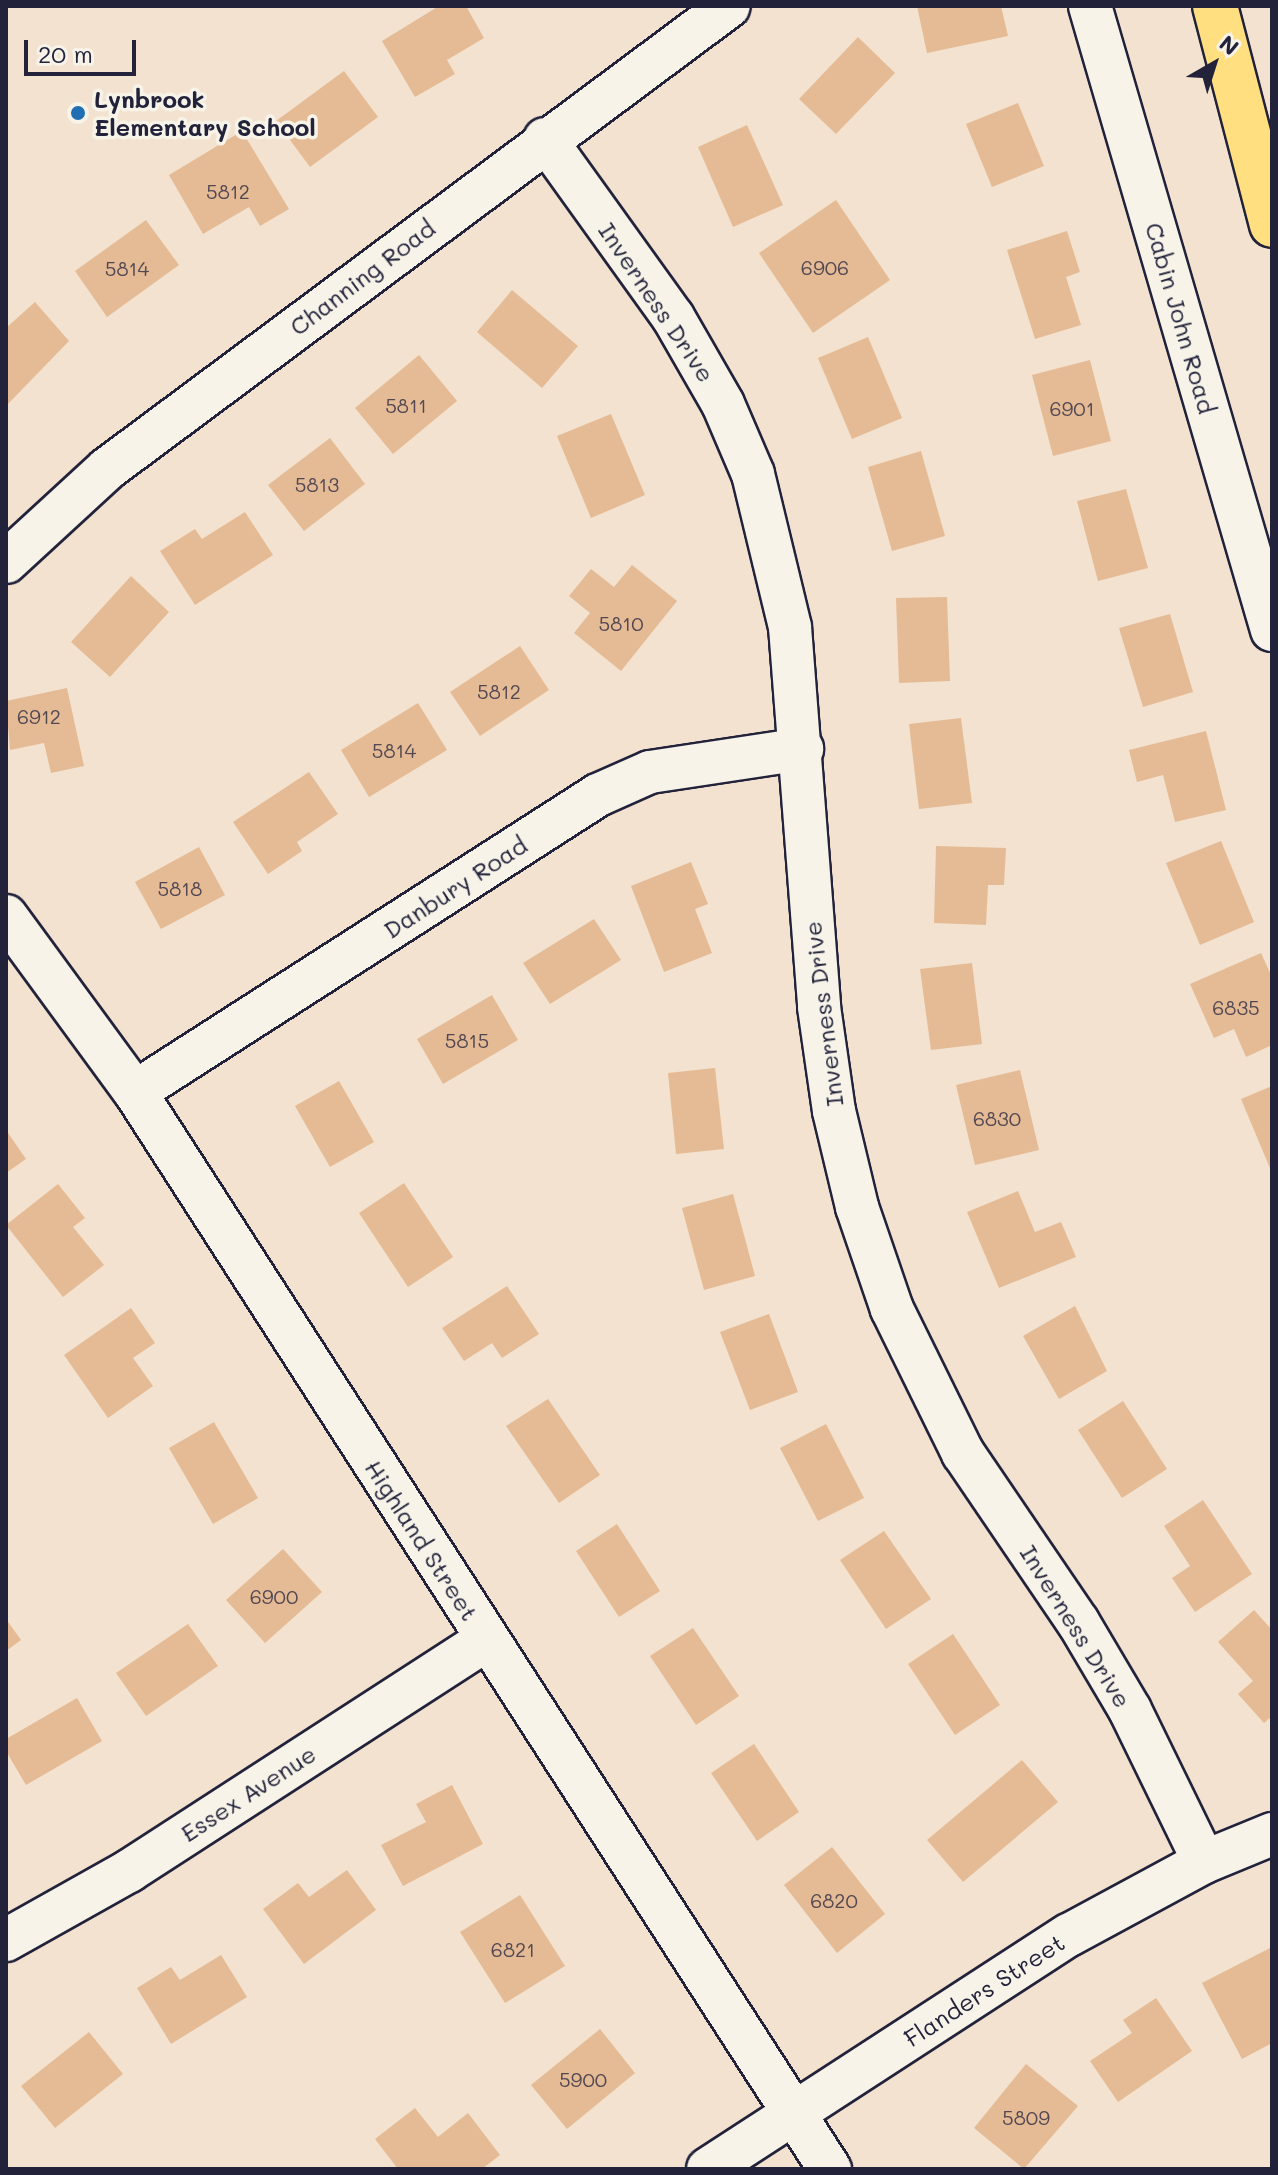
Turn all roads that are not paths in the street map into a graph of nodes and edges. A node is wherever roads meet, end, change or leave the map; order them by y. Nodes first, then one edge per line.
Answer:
1 (729, 6) edge
2 (1090, 6) edge
3 (1217, 6) edge
4 (545, 139) junction
5 (1272, 167) edge
6 (1272, 225) edge
7 (6, 562) edge
8 (1272, 630) edge
9 (802, 749) junction
10 (6, 916) edge
11 (135, 1092) junction
12 (486, 1640) junction
13 (1272, 1834) edge
14 (1204, 1862) junction
15 (6, 1940) edge
16 (796, 2113) junction
17 (708, 2169) edge
18 (830, 2169) edge

1 - 4 street, Channing Road
2 - 8 street, Cabin John Road
3 - 5 highway
3 - 6 highway
4 - 7 street, Channing Road
4 - 9 street, Inverness Drive
9 - 11 street, Danbury Road
9 - 14 street, Inverness Drive
10 - 11 street, Highland Street
11 - 12 street, Highland Street
12 - 15 street, Essex Avenue
12 - 16 street, Highland Street
13 - 14 street, Flanders Street
14 - 16 street, Flanders Street
16 - 17 street, Flanders Street
16 - 18 street, Highland Street

